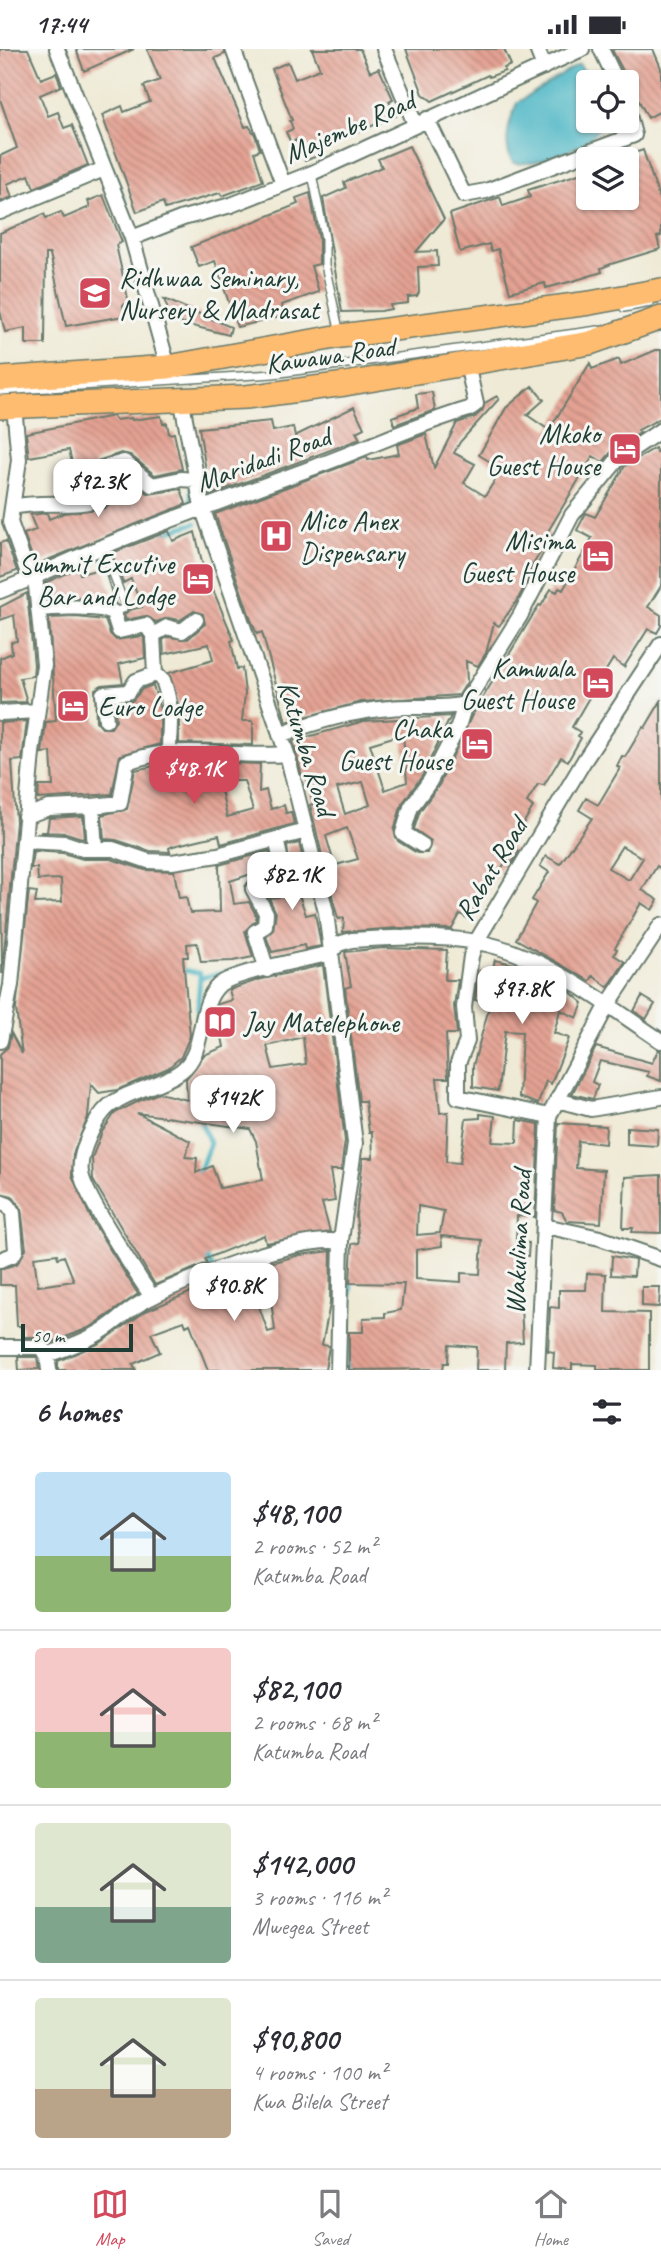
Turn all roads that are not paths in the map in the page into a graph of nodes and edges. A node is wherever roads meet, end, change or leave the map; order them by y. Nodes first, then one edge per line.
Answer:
1 (57, 49) edge
2 (233, 49) edge
3 (384, 49) edge
4 (537, 49) edge
5 (582, 49) edge
6 (601, 49) edge
7 (544, 67) junction
8 (611, 70) edge
9 (421, 122) junction
10 (634, 133) edge
11 (104, 169) junction
12 (312, 173) junction
13 (283, 184) junction
14 (0, 212) edge
15 (132, 238) junction
16 (661, 290) edge
17 (661, 301) edge
18 (620, 308) dead end
19 (607, 310) dead end
20 (661, 310) edge
21 (661, 318) edge
22 (455, 331) dead end
23 (430, 334) dead end
24 (341, 336) junction
25 (467, 364) junction
26 (168, 367) junction
27 (0, 379) edge
28 (4, 398) edge
29 (181, 398) junction
30 (661, 430) edge
31 (196, 479) junction
32 (12, 507) junction
33 (202, 507) junction
34 (5, 524) edge
35 (103, 547) junction
36 (32, 577) junction
37 (0, 591) edge
38 (38, 609) junction
39 (113, 612) junction
40 (196, 620) dead end
41 (153, 635) junction
42 (661, 644) edge
43 (155, 674) junction
44 (465, 704) junction
45 (37, 711) junction
46 (0, 713) edge
47 (106, 720) dead end
48 (280, 735) junction
49 (169, 752) junction
50 (287, 754) junction
51 (92, 806) junction
52 (25, 815) junction
53 (306, 831) junction
54 (275, 839) junction
55 (24, 841) junction
56 (422, 845) dead end
57 (95, 849) junction
58 (661, 925) edge
59 (476, 942) junction
60 (331, 953) junction
61 (267, 970) junction
62 (5, 987) edge
63 (607, 1006) junction
64 (0, 1041) edge
65 (661, 1041) edge
66 (661, 1097) edge
67 (557, 1100) junction
68 (549, 1116) junction
69 (0, 1202) edge
70 (545, 1226) junction
71 (341, 1242) junction
72 (661, 1259) edge
73 (0, 1260) edge
74 (152, 1297) junction
75 (0, 1347) edge
76 (48, 1363) edge
77 (338, 1370) edge
78 (537, 1370) edge

1 - 11 street
2 - 13 street
3 - 9 street
4 - 7 street
5 - 7 street, Majembe Road
6 - 8 street
7 - 9 street, Majembe Road
9 - 10 street
9 - 12 street, Majembe Road
11 - 14 street
11 - 15 street
12 - 13 street, Majembe Road
12 - 24 lane
13 - 15 street, Majembe Road
15 - 26 street
16 - 24 main road, Kawawa Road
17 - 18 lane
19 - 22 lane
20 - 28 lane, Kawawa Road
21 - 25 main road, Kawawa Road
23 - 28 lane, Kawawa Road
24 - 26 main road, Kawawa Road
25 - 29 main road, Kawawa Road
25 - 33 street, Maridadi Road
26 - 27 main road, Kawawa Road
28 - 29 main road, Kawawa Road
28 - 32 street
29 - 31 street, Katumba Road
30 - 44 street
31 - 32 street
31 - 33 street, Katumba Road
32 - 34 street
33 - 35 street, Maridadi Road
33 - 48 street, Katumba Road
34 - 36 street
35 - 36 street, Maridadi Road
35 - 39 lane
36 - 37 street, Maridadi Road
36 - 38 street
38 - 39 street
38 - 45 street
39 - 41 street
40 - 41 street
41 - 43 street
42 - 59 street, Rabat Road
43 - 47 street
43 - 49 street
44 - 48 street
44 - 56 street
45 - 46 street
45 - 52 street
48 - 50 street, Katumba Road
49 - 50 street
49 - 51 street
50 - 53 street, Katumba Road
51 - 52 street
51 - 57 street
52 - 55 street
53 - 54 street
53 - 60 street, Katumba Road
54 - 57 street
54 - 61 street
55 - 57 street
55 - 62 street
58 - 63 street
59 - 60 street
59 - 63 street
59 - 68 street, Rabat Road
60 - 61 street
60 - 71 street, Katumba Road
61 - 74 street
62 - 64 street
63 - 65 street
63 - 67 street
66 - 67 street
67 - 68 street
68 - 70 street, Wakulima Road
69 - 73 street
70 - 72 street
70 - 78 street, Wakulima Road
71 - 74 street
71 - 77 street, Katumba Road
74 - 76 street
75 - 76 street

